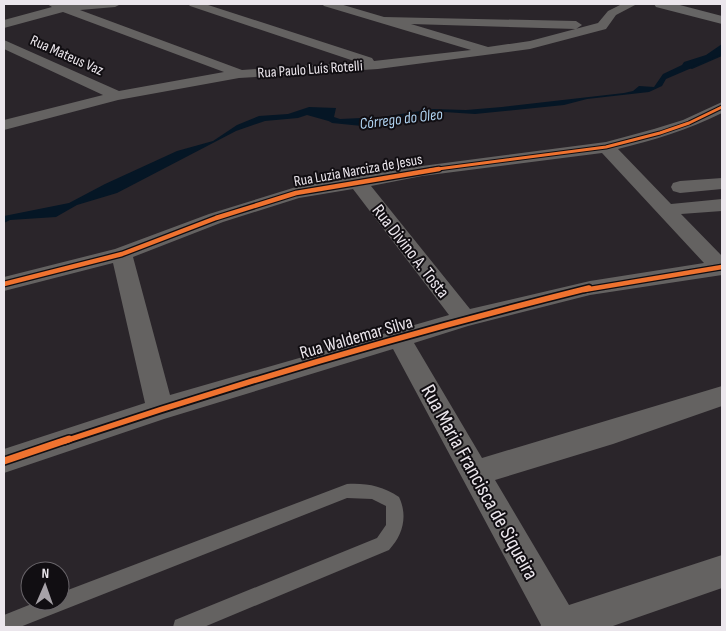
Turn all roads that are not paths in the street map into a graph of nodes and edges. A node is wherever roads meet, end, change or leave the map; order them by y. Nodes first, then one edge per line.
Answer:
1 (115, 4) edge
2 (194, 4) edge
3 (328, 4) edge
4 (631, 4) edge
5 (661, 4) edge
6 (686, 4) edge
7 (58, 6) edge
8 (608, 8) edge
9 (722, 14) edge
10 (385, 20) junction
11 (722, 20) edge
12 (4, 24) edge
13 (602, 26) junction
14 (4, 44) edge
15 (489, 51) junction
16 (378, 65) junction
17 (239, 74) junction
18 (117, 96) junction
19 (721, 108) edge
20 (4, 125) edge
21 (606, 147) junction
22 (358, 182) junction
23 (722, 183) edge
24 (680, 187) dead end
25 (722, 205) edge
26 (666, 210) junction
27 (122, 254) junction
28 (722, 268) edge
29 (4, 284) edge
30 (465, 319) junction
31 (399, 338) junction
32 (720, 396) dead end
33 (160, 409) junction
34 (4, 461) edge
35 (475, 473) junction
36 (722, 572) edge
37 (4, 624) edge
38 (182, 627) edge
39 (559, 627) edge

1 - 7 street
2 - 16 street
3 - 10 street
4 - 8 street
5 - 11 street
6 - 9 street
7 - 12 street
7 - 17 street
8 - 13 street
10 - 13 street
10 - 15 street
13 - 15 street, Rua Paulo Luís Rotelli
14 - 18 street, Rua Mateus Vaz
15 - 16 street, Rua Paulo Luís Rotelli
16 - 17 street, Rua Paulo Luís Rotelli
17 - 18 street, Rua Paulo Luís Rotelli
18 - 20 street, Rua Paulo Luís Rotelli
19 - 21 street, Rua Luzia Narciza de Jesus
21 - 22 street, Rua Luzia Narciza de Jesus
21 - 26 street
22 - 27 street, Rua Luzia Narciza de Jesus
22 - 30 street, Rua Divino A. Tosta
23 - 24 street
25 - 26 street
26 - 28 street
27 - 29 street, Rua Luzia Narciza de Jesus
27 - 33 street
28 - 30 street, Rua Waldemar Silva
30 - 31 street, Rua Waldemar Silva
31 - 33 street, Rua Waldemar Silva
31 - 35 street, Rua Maria Francisca de Siqueira
32 - 35 street
33 - 34 street, Rua Waldemar Silva
35 - 39 street, Rua Maria Francisca de Siqueira
36 - 39 street
37 - 38 lane

